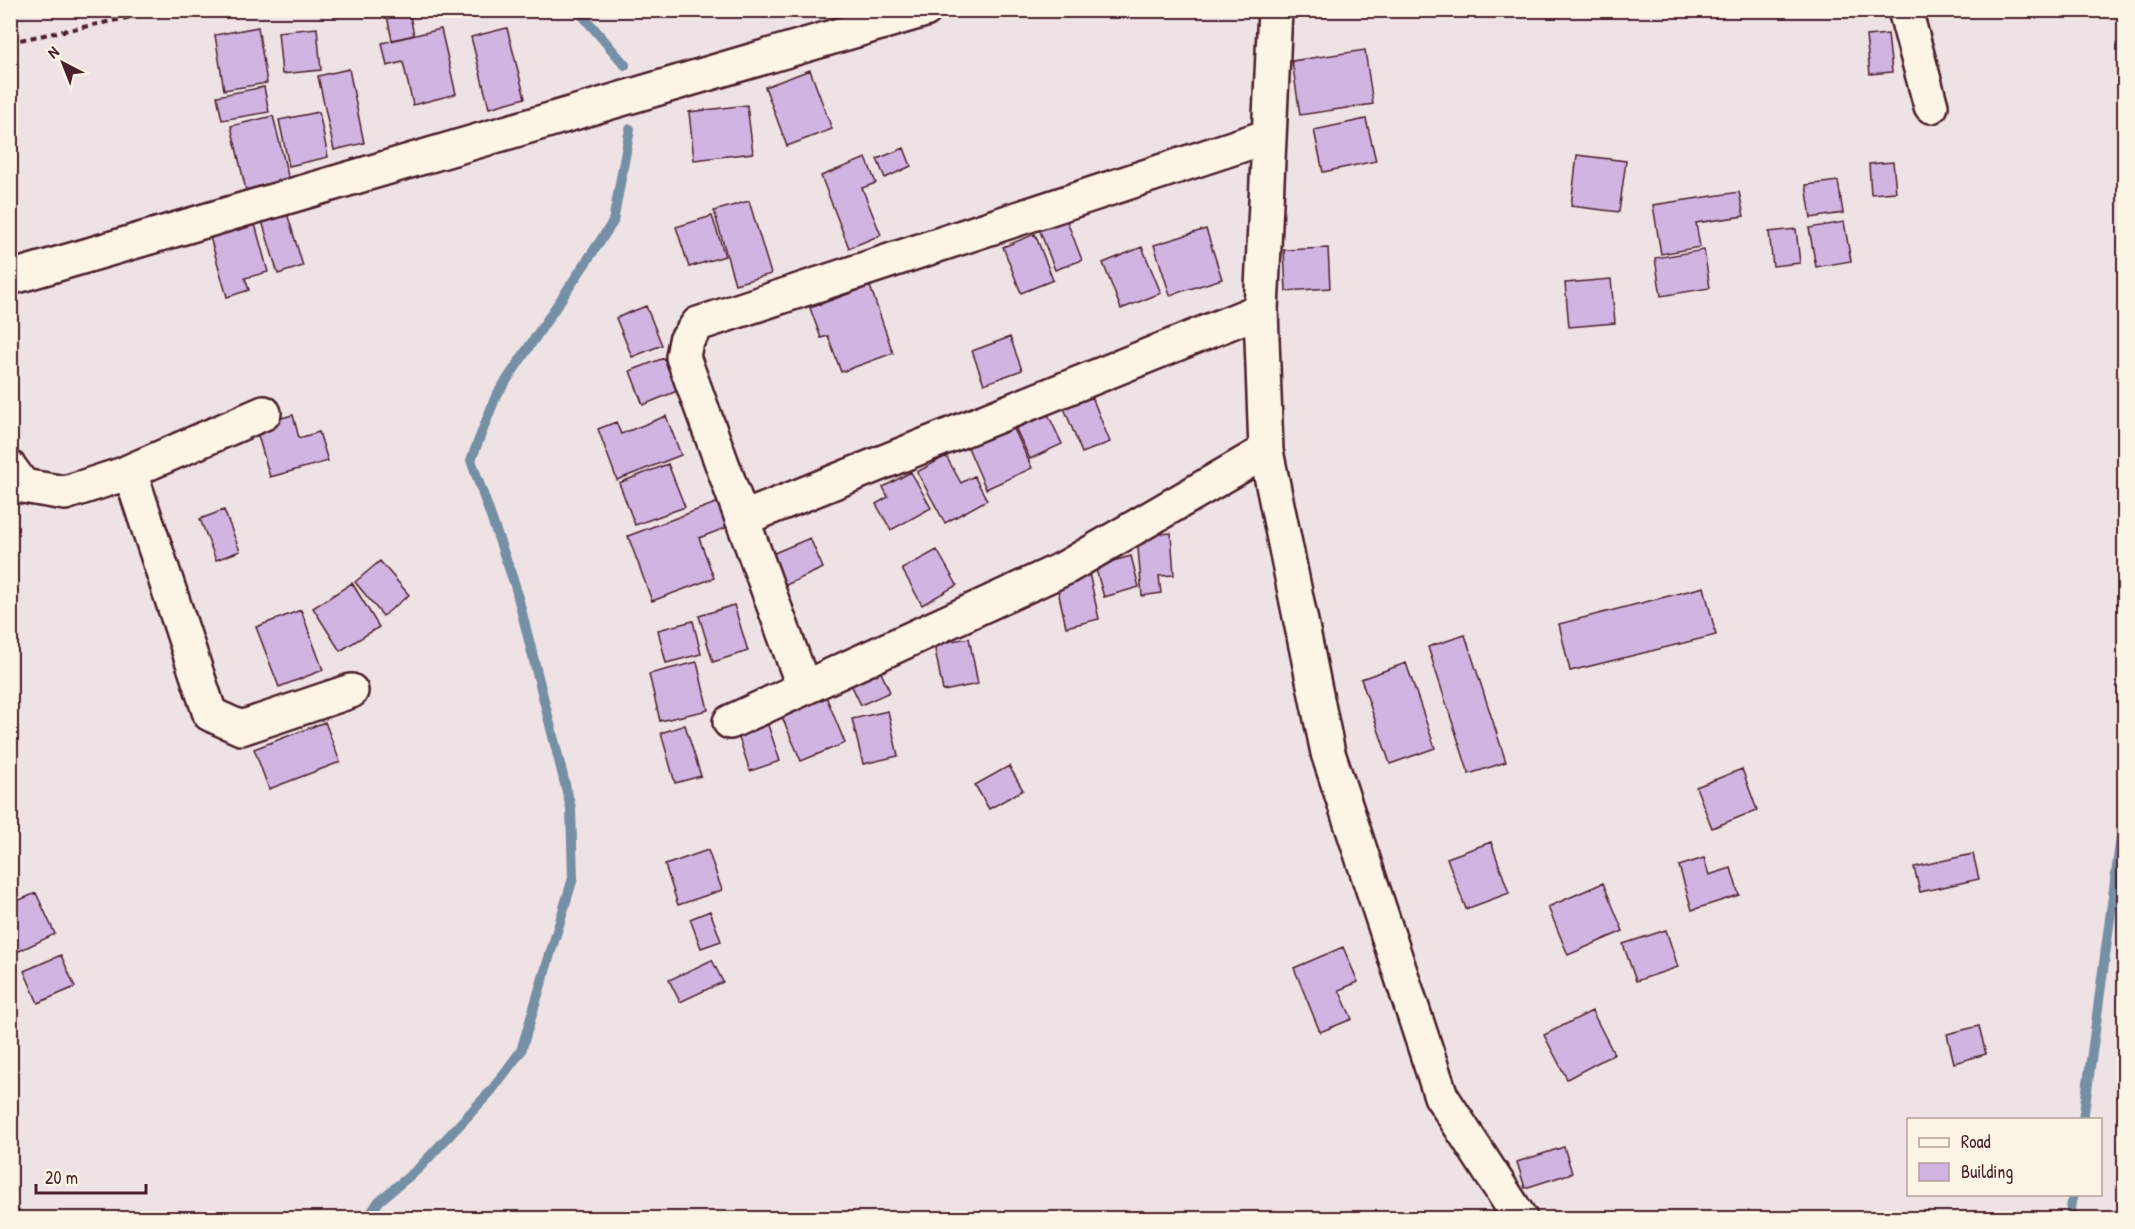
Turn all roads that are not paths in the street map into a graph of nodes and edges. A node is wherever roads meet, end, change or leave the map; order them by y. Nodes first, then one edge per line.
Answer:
1 (925, 10) edge
2 (1275, 10) edge
3 (1905, 10) edge
4 (1931, 106) dead end
5 (1269, 136) junction
6 (10, 278) edge
7 (1261, 310) junction
8 (264, 412) dead end
9 (1266, 452) junction
10 (10, 468) edge
11 (128, 472) junction
12 (742, 519) junction
13 (804, 688) junction
14 (351, 691) dead end
15 (730, 722) dead end
16 (1520, 1218) edge

1 - 6 street
2 - 5 street
3 - 4 street
5 - 7 street
5 - 12 street
7 - 9 street
7 - 12 street
8 - 11 street
9 - 13 street
9 - 16 street
10 - 11 street
11 - 14 street
12 - 13 street
13 - 15 street

